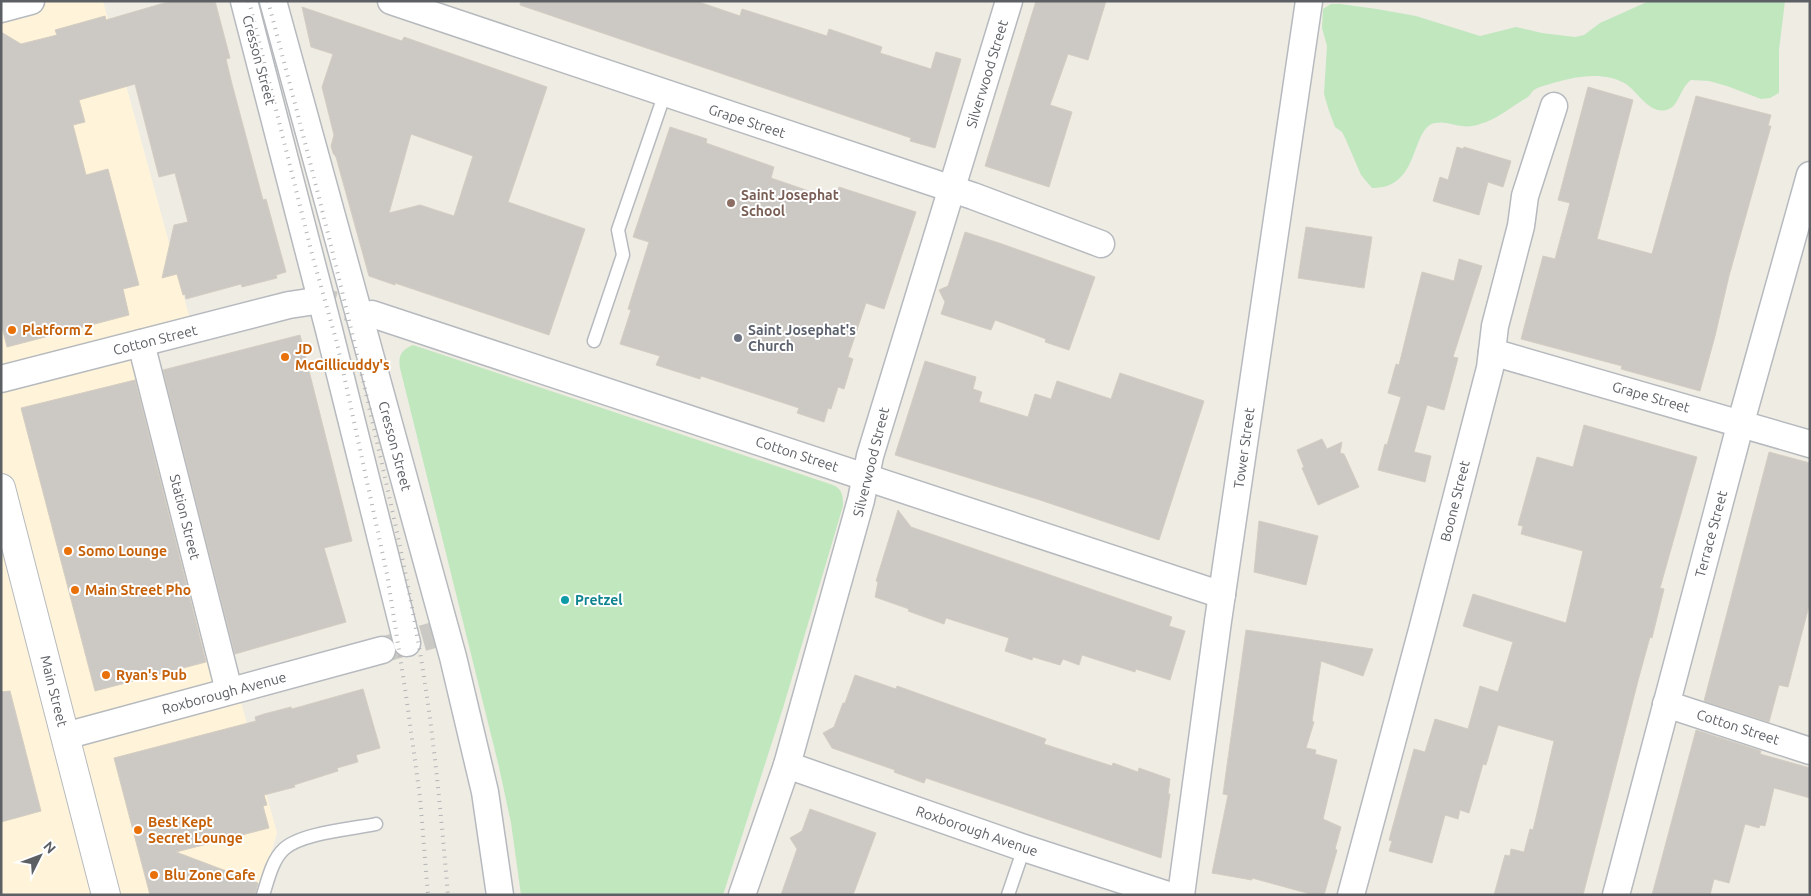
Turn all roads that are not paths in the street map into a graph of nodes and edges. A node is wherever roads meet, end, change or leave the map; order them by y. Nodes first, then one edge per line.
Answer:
1 (31, 1) edge
2 (244, 1) edge
3 (273, 1) edge
4 (391, 1) edge
5 (1009, 1) edge
6 (1309, 1) edge
7 (1, 9) edge
8 (665, 93) junction
9 (1554, 106) dead end
10 (1810, 174) edge
11 (952, 189) junction
12 (1101, 244) dead end
13 (309, 302) tunnel mouth
14 (372, 314) tunnel mouth
15 (594, 341) dead end
16 (141, 343) junction
17 (1492, 352) junction
18 (1, 379) edge
19 (1741, 422) junction
20 (1810, 444) edge
21 (865, 477) junction
22 (1, 488) edge
23 (1222, 595) junction
24 (407, 643) dead end
25 (382, 650) tunnel mouth
26 (229, 691) junction
27 (1666, 704) junction
28 (65, 736) junction
29 (1810, 751) edge
30 (787, 765) junction
31 (376, 824) dead end
32 (1024, 848) junction
33 (106, 895) edge
34 (263, 895) edge
35 (500, 895) edge
36 (742, 895) edge
37 (1008, 895) edge
38 (1168, 895) edge
39 (1181, 895) edge
40 (1351, 895) edge
41 (1616, 895) edge

1 - 7 street
2 - 24 street, Cresson Street
3 - 35 street, Cresson Street
4 - 8 street, Grape Street
5 - 11 street, Silverwood Street
6 - 23 street, Tower Street
8 - 11 street, Grape Street
8 - 15 lane
9 - 17 street, Boone Street
10 - 19 street, Terrace Street
11 - 12 street, Grape Street
11 - 21 street, Silverwood Street
13 - 16 street, Cotton Street
14 - 21 street, Cotton Street
16 - 18 street, Cotton Street
16 - 26 street, Station Street
17 - 19 street, Grape Street
17 - 40 street, Boone Street
19 - 20 street, Grape Street
19 - 27 street, Terrace Street
21 - 23 street, Cotton Street
21 - 30 street, Silverwood Street
22 - 28 street, Main Street
23 - 39 street, Tower Street
25 - 26 street, Roxborough Avenue
26 - 28 street, Roxborough Avenue
27 - 29 street, Cotton Street
27 - 41 street, Terrace Street
28 - 33 street, Main Street
30 - 32 street, Roxborough Avenue
30 - 36 street, Silverwood Street
31 - 34 lane
32 - 37 lane
32 - 38 street, Roxborough Avenue

